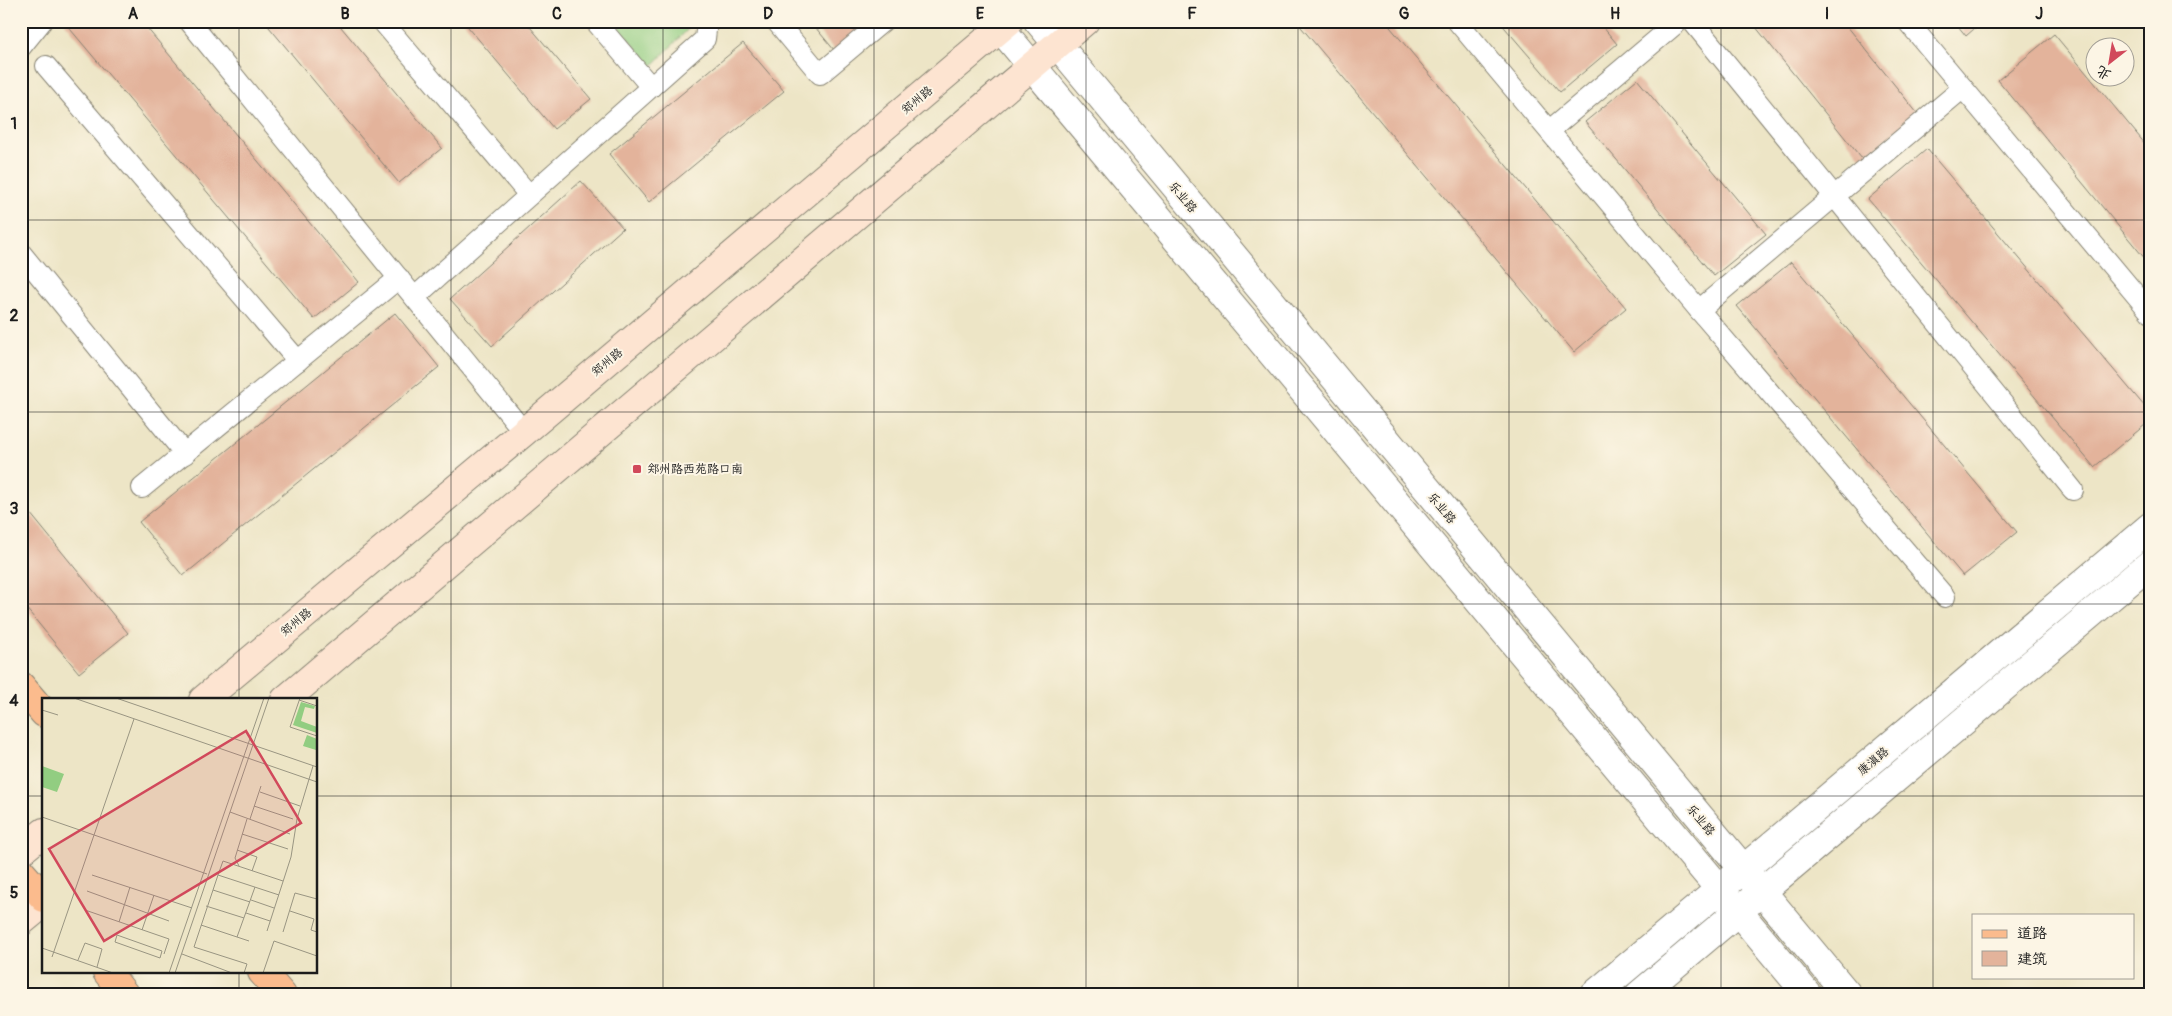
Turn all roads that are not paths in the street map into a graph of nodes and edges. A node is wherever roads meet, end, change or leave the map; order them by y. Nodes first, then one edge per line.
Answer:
1 (42, 21) edge
2 (189, 21) edge
3 (382, 21) edge
4 (595, 21) edge
5 (707, 21) edge
6 (776, 21) edge
7 (883, 21) edge
8 (1038, 21) edge
9 (1085, 21) edge
10 (1457, 21) edge
11 (1678, 21) edge
12 (1692, 21) edge
13 (1907, 21) edge
14 (1005, 25) edge
15 (1056, 45) junction
16 (21, 47) edge
17 (46, 66) dead end
18 (1031, 67) junction
19 (651, 87) junction
20 (1963, 88) junction
21 (1550, 130) junction
22 (529, 195) junction
23 (1835, 196) junction
24 (21, 253) edge
25 (399, 278) junction
26 (415, 297) junction
27 (1699, 310) junction
28 (2151, 313) edge
29 (298, 361) junction
30 (524, 432) junction
31 (185, 454) junction
32 (142, 488) dead end
33 (2073, 490) dead end
34 (2151, 526) edge
35 (2151, 563) edge
36 (1945, 597) dead end
37 (21, 686) edge
38 (205, 698) edge
39 (287, 698) edge
40 (42, 711) edge
41 (42, 834) edge
42 (21, 851) edge
43 (1743, 870) junction
44 (21, 872) edge
45 (1720, 890) junction
46 (1762, 892) junction
47 (42, 896) edge
48 (42, 905) edge
49 (1739, 912) junction
50 (21, 922) edge
51 (108, 974) edge
52 (264, 974) edge
53 (126, 995) edge
54 (282, 995) edge
55 (1594, 995) edge
56 (1639, 995) edge
57 (1808, 995) edge
58 (1848, 995) edge

1 - 16 lane
2 - 25 lane
3 - 22 lane
4 - 19 lane
5 - 19 lane
6 - 7 lane
8 - 15 street, 乐业路
9 - 15 street
10 - 21 lane
11 - 21 lane
12 - 23 lane
13 - 20 lane
14 - 18 street
14 - 30 street, 郑州路
15 - 18 street
15 - 43 street, 乐业路
17 - 29 lane
18 - 39 street
18 - 45 street
19 - 22 lane
20 - 23 lane
20 - 28 lane
21 - 27 lane
22 - 26 lane
23 - 27 lane
23 - 33 lane
24 - 31 lane
25 - 26 lane
25 - 29 lane
26 - 30 lane
27 - 36 lane
29 - 31 lane
30 - 38 street, 郑州路
31 - 32 lane
34 - 43 street, 康滇路
35 - 46 street
37 - 40 main road
41 - 42 street
43 - 45 street, 康滇路
43 - 46 street, 乐业路
44 - 47 main road
45 - 49 street
45 - 55 street, 康滇路
46 - 49 street
46 - 58 street, 乐业路
48 - 50 street
49 - 56 street
49 - 57 street
51 - 53 main road
52 - 54 main road

